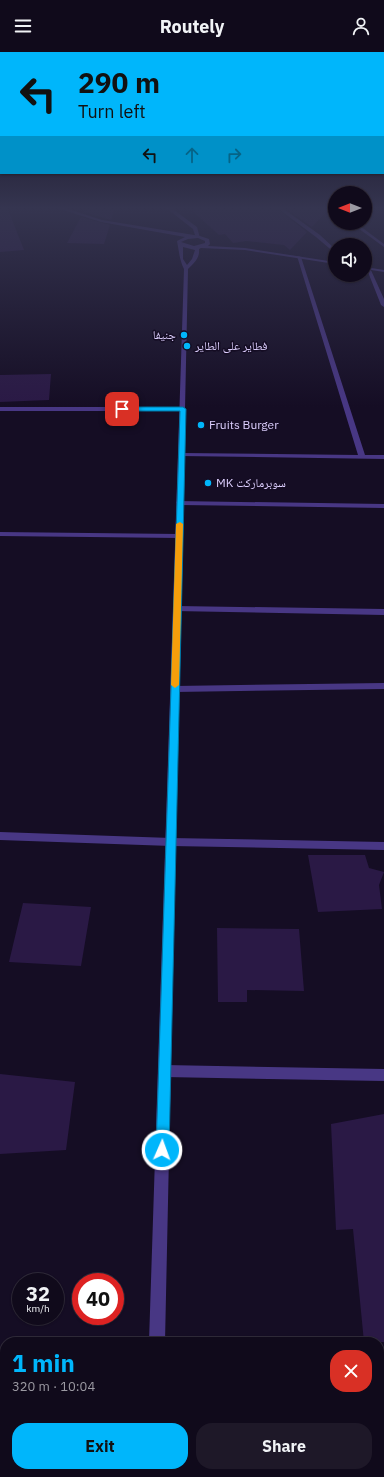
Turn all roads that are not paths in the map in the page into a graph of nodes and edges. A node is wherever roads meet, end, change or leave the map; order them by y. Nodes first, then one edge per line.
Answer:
1 (186, 274) edge
2 (304, 274) edge
3 (372, 280) edge
4 (384, 305) edge
5 (0, 409) edge
6 (183, 409) junction
7 (182, 454) junction
8 (362, 457) junction
9 (384, 457) edge
10 (180, 503) junction
11 (384, 506) edge
12 (0, 534) edge
13 (179, 536) junction
14 (177, 609) junction
15 (384, 612) edge
16 (384, 686) edge
17 (175, 689) junction
18 (0, 836) edge
19 (170, 842) junction
20 (384, 846) edge
21 (165, 1071) junction
22 (384, 1075) edge
23 (157, 1337) edge

1 - 6 street
2 - 8 street
3 - 4 street
5 - 6 street
6 - 7 street
7 - 8 street
7 - 10 street
8 - 9 street
10 - 11 street
10 - 13 street
12 - 13 street
13 - 14 street
14 - 15 street
14 - 17 street
16 - 17 street
17 - 19 street
18 - 19 street
19 - 20 street
19 - 21 street
21 - 22 street
21 - 23 street

